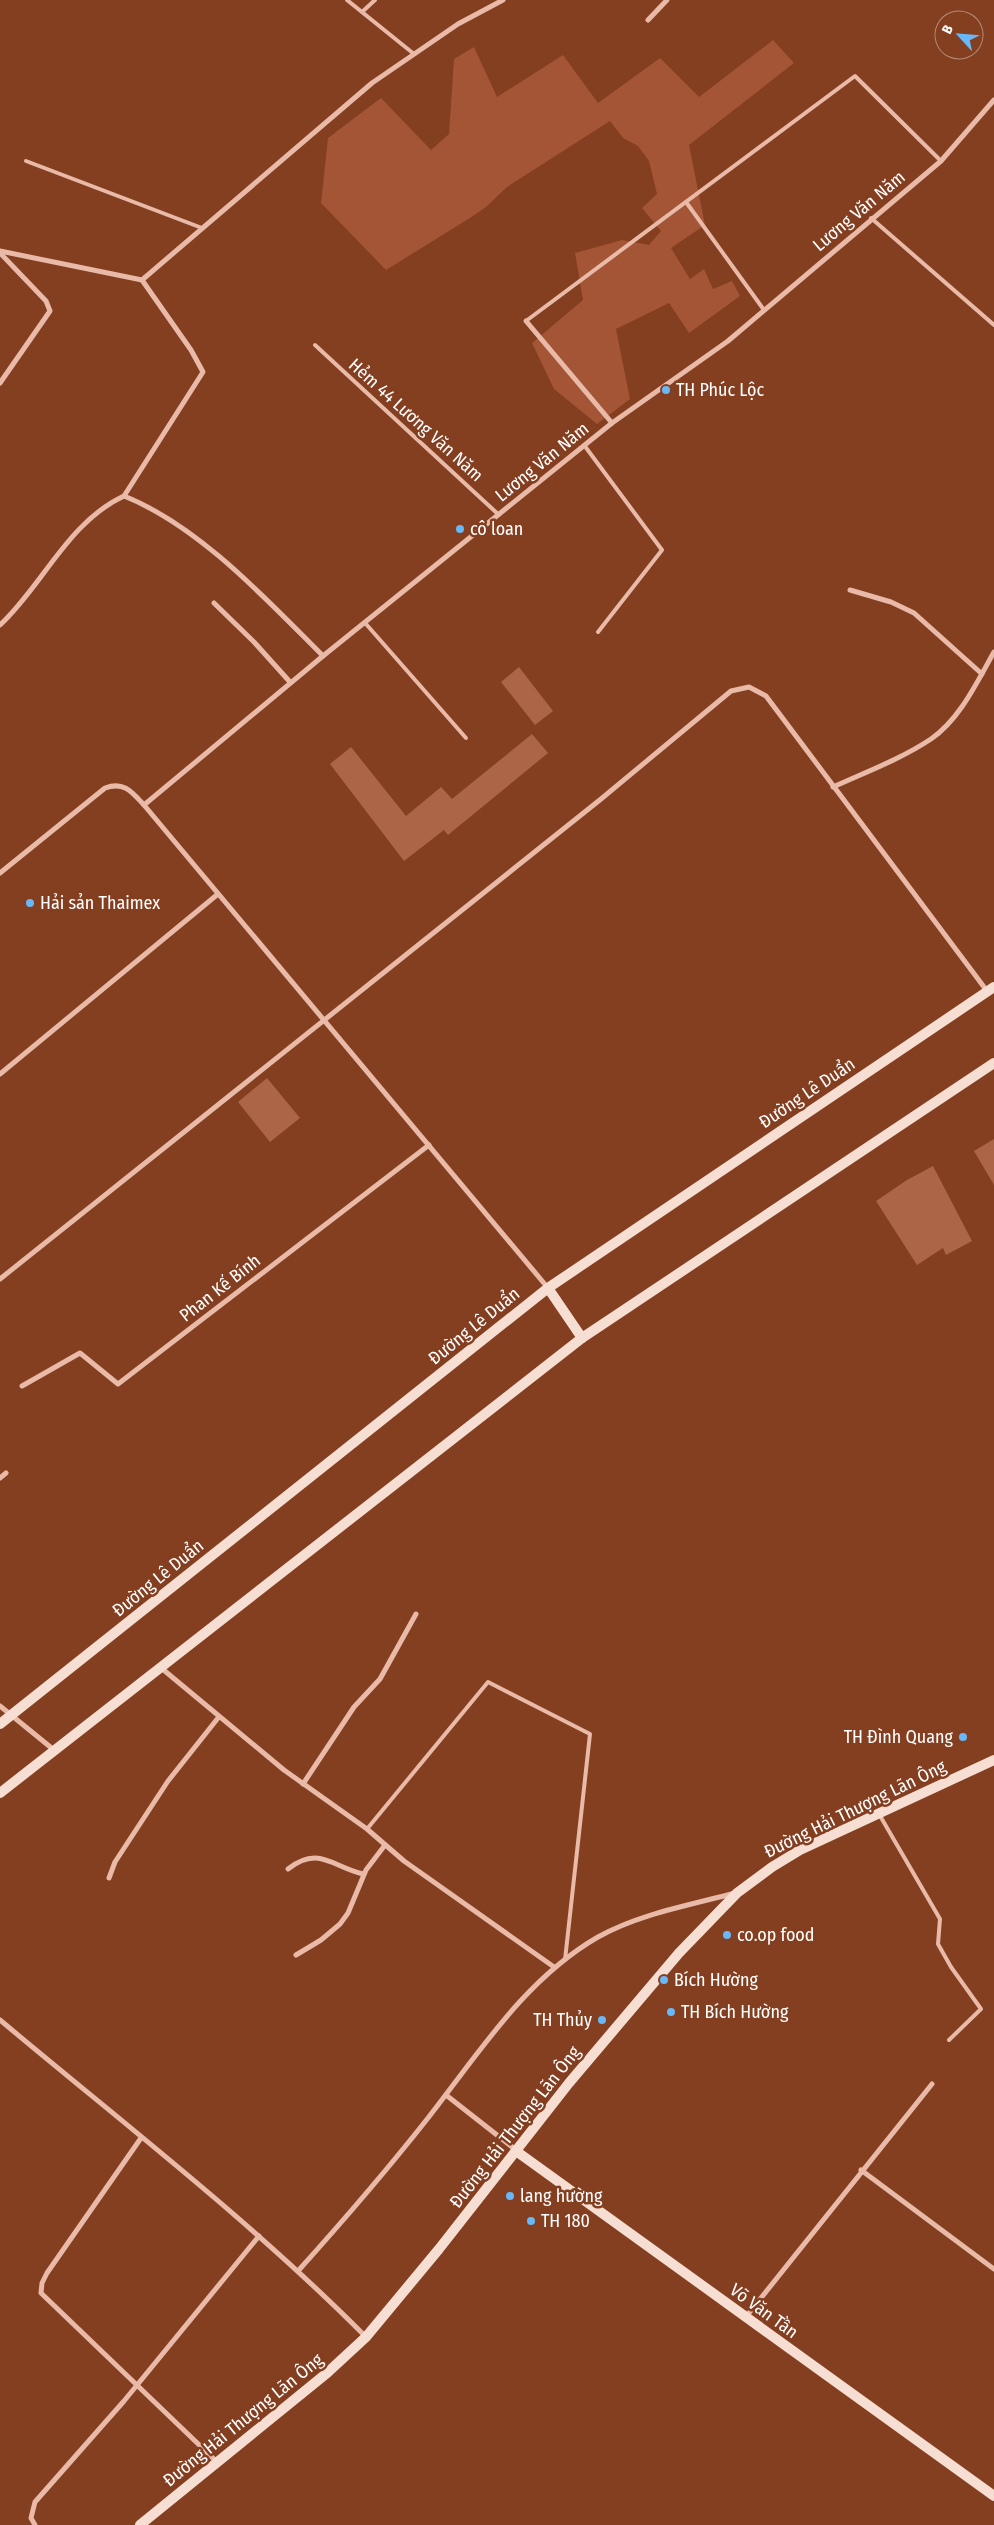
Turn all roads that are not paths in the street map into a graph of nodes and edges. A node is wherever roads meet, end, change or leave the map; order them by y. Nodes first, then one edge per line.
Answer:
1 (347, 0) edge
2 (375, 0) edge
3 (503, 0) edge
4 (667, 0) edge
5 (362, 12) junction
6 (648, 20) dead end
7 (414, 54) junction
8 (994, 100) edge
9 (26, 161) dead end
10 (941, 161) junction
11 (686, 202) junction
12 (871, 218) junction
13 (202, 228) junction
14 (0, 252) edge
15 (142, 280) junction
16 (764, 310) junction
17 (526, 321) joint
18 (994, 325) edge
19 (315, 345) dead end
20 (0, 383) edge
21 (612, 423) junction
22 (584, 445) junction
23 (124, 496) junction
24 (499, 514) junction
25 (850, 590) dead end
26 (214, 603) dead end
27 (366, 624) junction
28 (0, 626) edge
29 (598, 632) dead end
30 (994, 652) edge
31 (323, 656) junction
32 (982, 674) junction
33 (290, 682) junction
34 (466, 738) dead end
35 (833, 787) junction
36 (144, 805) junction
37 (0, 873) edge
38 (218, 894) junction
39 (991, 989) edge
40 (324, 1019) junction
41 (994, 1063) edge
42 (0, 1074) edge
43 (429, 1145) junction
44 (0, 1279) edge
45 (548, 1288) junction
46 (582, 1338) junction
47 (22, 1386) dead end
48 (6, 1473) dead end
49 (0, 1478) edge
50 (416, 1614) dead end
51 (160, 1667) junction
52 (0, 1706) edge
53 (11, 1715) junction
54 (218, 1718) junction
55 (0, 1724) edge
56 (54, 1750) junction
57 (994, 1760) edge
58 (303, 1784) junction
59 (0, 1793) edge
60 (878, 1814) junction
61 (366, 1829) junction
62 (385, 1845) junction
63 (288, 1869) dead end
64 (363, 1874) junction
65 (109, 1878) dead end
66 (737, 1893) junction
67 (296, 1954) dead end
68 (565, 1960) junction
69 (554, 1967) junction
70 (0, 2020) edge
71 (949, 2040) dead end
72 (932, 2084) dead end
73 (446, 2095) junction
74 (141, 2138) junction
75 (516, 2151) junction
76 (861, 2170) junction
77 (259, 2236) junction
78 (994, 2269) edge
79 (298, 2270) junction
80 (745, 2318) junction
81 (366, 2337) junction
82 (137, 2385) junction
83 (218, 2462) junction
84 (994, 2496) edge
85 (35, 2525) edge
86 (140, 2525) edge

1 - 5 lane
2 - 5 lane
3 - 7 street
4 - 6 street
5 - 7 lane
7 - 13 street
8 - 10 street, Lương Văn Năm
9 - 13 lane
10 - 11 lane
10 - 12 street, Lương Văn Năm
11 - 16 lane
11 - 17 lane
12 - 16 street, Lương Văn Năm
12 - 18 lane
13 - 15 street
14 - 15 street
14 - 20 street
15 - 23 street
16 - 21 street, Lương Văn Năm
17 - 21 street
19 - 24 lane, Hẻm 44 Lương Văn Năm
21 - 22 street, Lương Văn Năm
22 - 24 street, Lương Văn Năm
22 - 29 lane
23 - 28 street
23 - 31 street
24 - 27 street, Lương Văn Năm
25 - 32 street
26 - 33 street
27 - 31 street, Lương Văn Năm
27 - 34 lane
30 - 32 street
31 - 33 street, Lương Văn Năm
32 - 35 street
33 - 36 street, Lương Văn Năm
35 - 39 street
35 - 40 street
36 - 37 street
36 - 38 street
38 - 40 street
38 - 42 street
39 - 45 main road, Đường Lê Duẩn
40 - 43 street
40 - 44 street
41 - 46 main road
43 - 45 street
43 - 47 street, Phan Kế Bính
45 - 46 main road
45 - 53 main road, Đường Lê Duẩn
46 - 51 main road
48 - 49 street
50 - 58 street
51 - 54 street
51 - 56 main road
52 - 53 street
53 - 55 main road, Đường Lê Duẩn
53 - 56 street
54 - 58 street
54 - 65 street
56 - 59 main road
57 - 60 main road, Đường Hải Thượng Lãn Ông
58 - 61 street
60 - 66 main road, Đường Hải Thượng Lãn Ông
60 - 71 lane
61 - 62 street
61 - 68 lane
62 - 64 street
62 - 69 street
63 - 64 street
64 - 67 street
66 - 68 street
66 - 75 main road, Đường Hải Thượng Lãn Ông
68 - 69 street
69 - 73 street
70 - 74 street
72 - 76 street
73 - 75 street
73 - 79 street
74 - 77 street
74 - 82 street
75 - 80 main road, Võ Văn Tần
75 - 81 main road, Đường Hải Thượng Lãn Ông
76 - 78 street
76 - 80 street
77 - 79 street
77 - 82 street
79 - 81 street
80 - 84 main road, Võ Văn Tần
81 - 83 main road, Đường Hải Thượng Lãn Ông
82 - 83 street
82 - 85 street
83 - 86 main road, Đường Hải Thượng Lãn Ông

